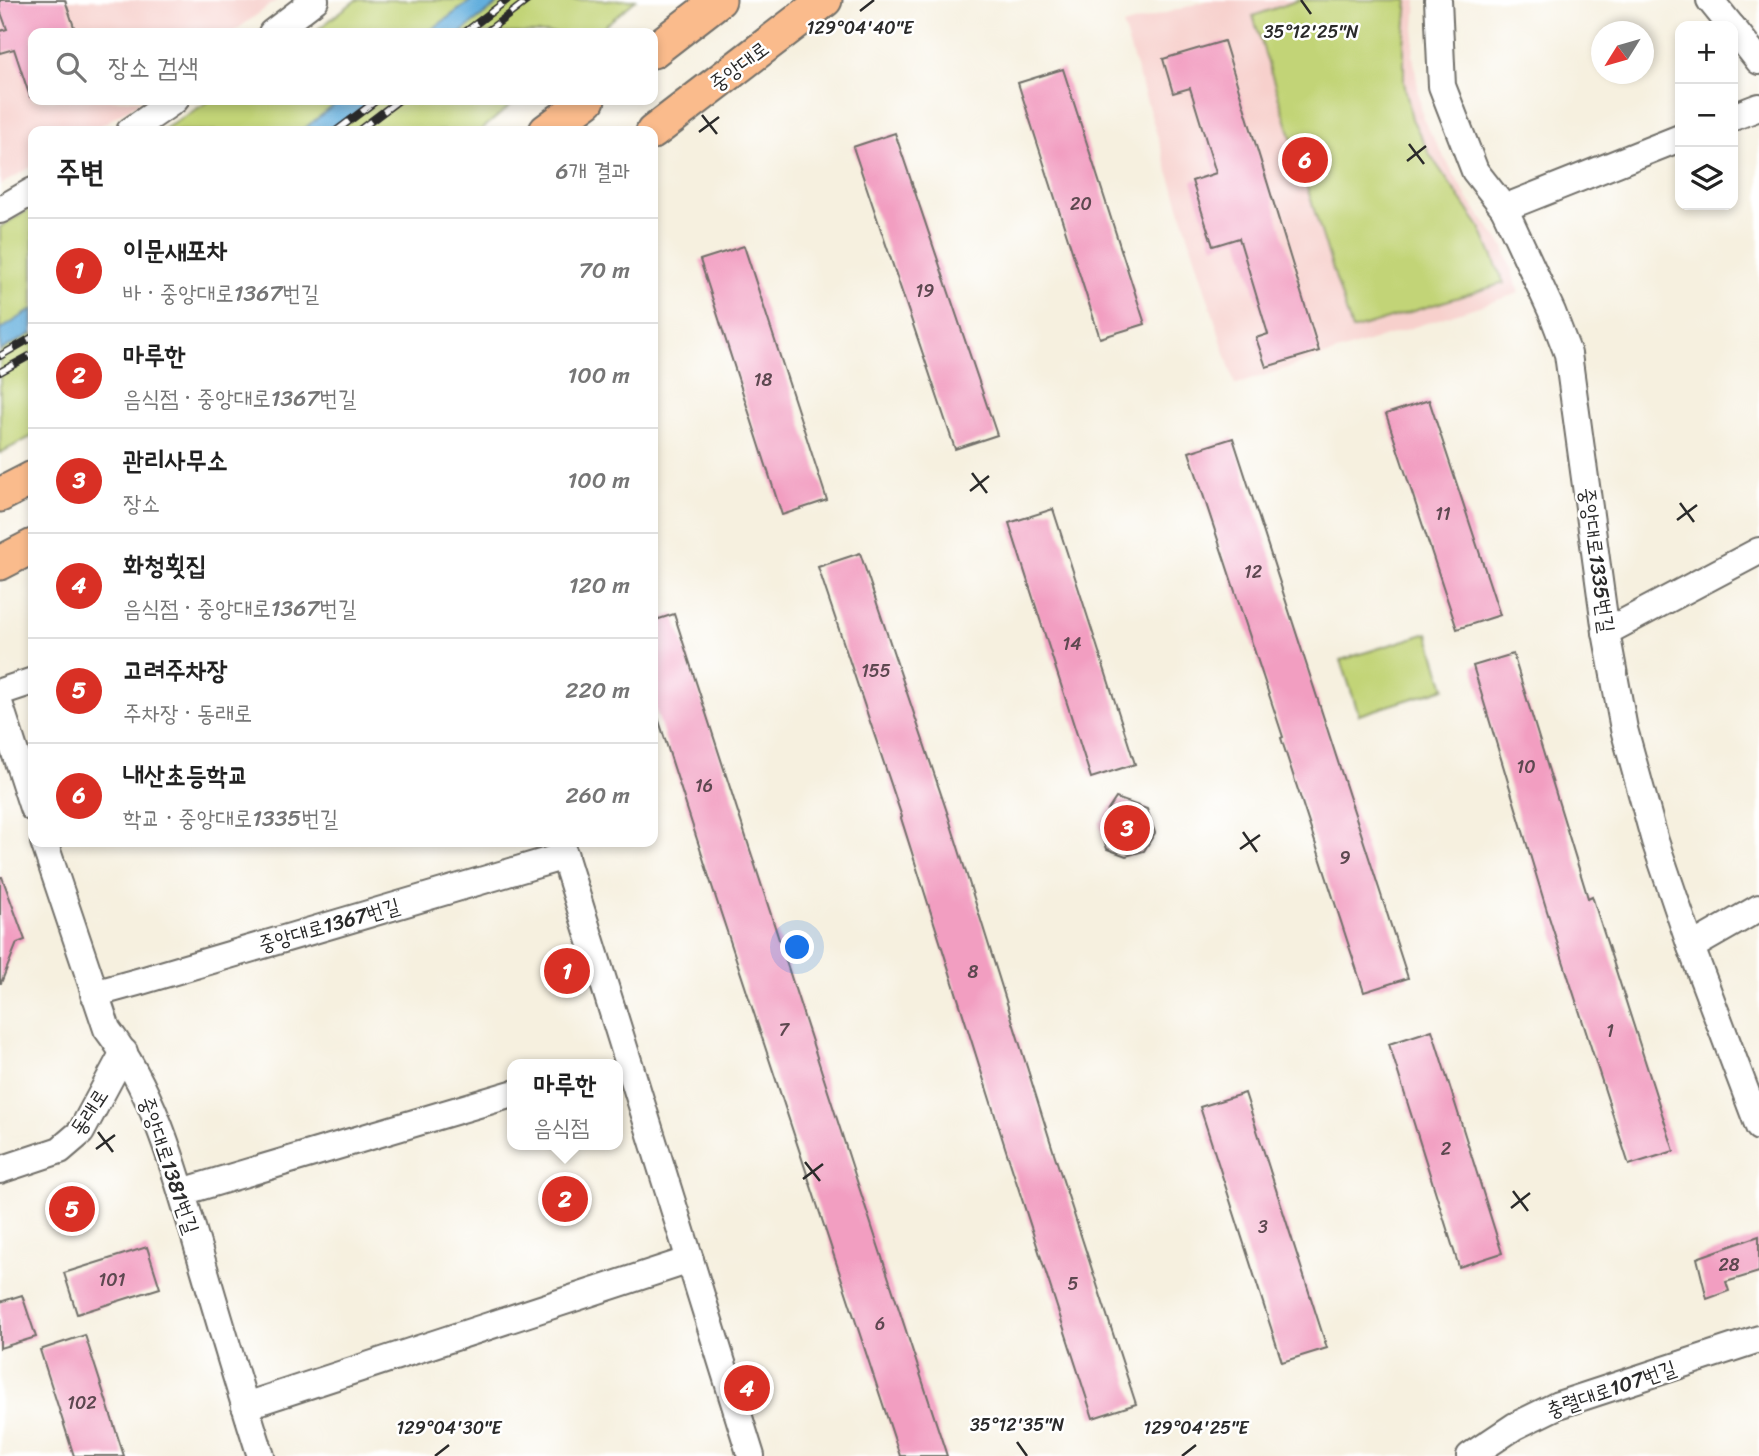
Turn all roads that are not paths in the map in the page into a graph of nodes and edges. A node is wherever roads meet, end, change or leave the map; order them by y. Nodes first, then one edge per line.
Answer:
1 (316, 0) edge
2 (719, 0) edge
3 (825, 0) edge
4 (1438, 0) edge
5 (1710, 0) edge
6 (1727, 21) edge
7 (279, 28) edge
8 (1738, 35) edge
9 (658, 47) edge
10 (1759, 61) edge
11 (169, 105) edge
12 (581, 105) edge
13 (1759, 107) edge
14 (1738, 115) edge
15 (137, 126) edge
16 (553, 126) edge
17 (658, 128) edge
18 (1675, 140) edge
19 (28, 194) edge
20 (1504, 208) junction
21 (0, 210) edge
22 (28, 481) edge
23 (0, 495) edge
24 (28, 549) edge
25 (1759, 551) edge
26 (0, 563) edge
27 (1606, 632) junction
28 (28, 683) edge
29 (0, 692) edge
30 (0, 706) edge
31 (28, 793) edge
32 (46, 847) edge
33 (563, 849) edge
34 (1759, 908) edge
35 (1691, 947) junction
36 (94, 994) junction
37 (124, 1052) junction
38 (618, 1059) edge
39 (623, 1073) edge
40 (507, 1096) edge
41 (1759, 1127) edge
42 (0, 1170) edge
43 (182, 1192) junction
44 (690, 1260) junction
45 (1759, 1339) edge
46 (245, 1406) junction
47 (261, 1456) edge
48 (751, 1456) edge
49 (1470, 1456) edge

1 - 7 street
2 - 9 main road
3 - 17 main road, 중앙대로
4 - 20 street, 중앙대로1335번길
5 - 6 street
8 - 10 street
11 - 15 street
12 - 16 main road
13 - 14 street
18 - 20 street
19 - 21 street
20 - 27 street, 중앙대로1335번길
22 - 23 main road
24 - 26 main road
25 - 27 street
27 - 35 street, 중앙대로1335번길
28 - 29 street
30 - 31 street
32 - 36 street, 중앙대로1381번길
33 - 36 street, 중앙대로1367번길
33 - 38 street, 중앙대로1367번길
34 - 35 street
35 - 41 street, 중앙대로1335번길
36 - 37 street, 중앙대로1381번길
37 - 42 street, 동래로
37 - 43 street, 중앙대로1381번길
39 - 44 street, 중앙대로1367번길
40 - 43 street
43 - 46 street, 중앙대로1381번길
44 - 46 street
44 - 48 street, 중앙대로1367번길
45 - 49 street, 충렬대로107번길
46 - 47 street, 중앙대로1381번길

